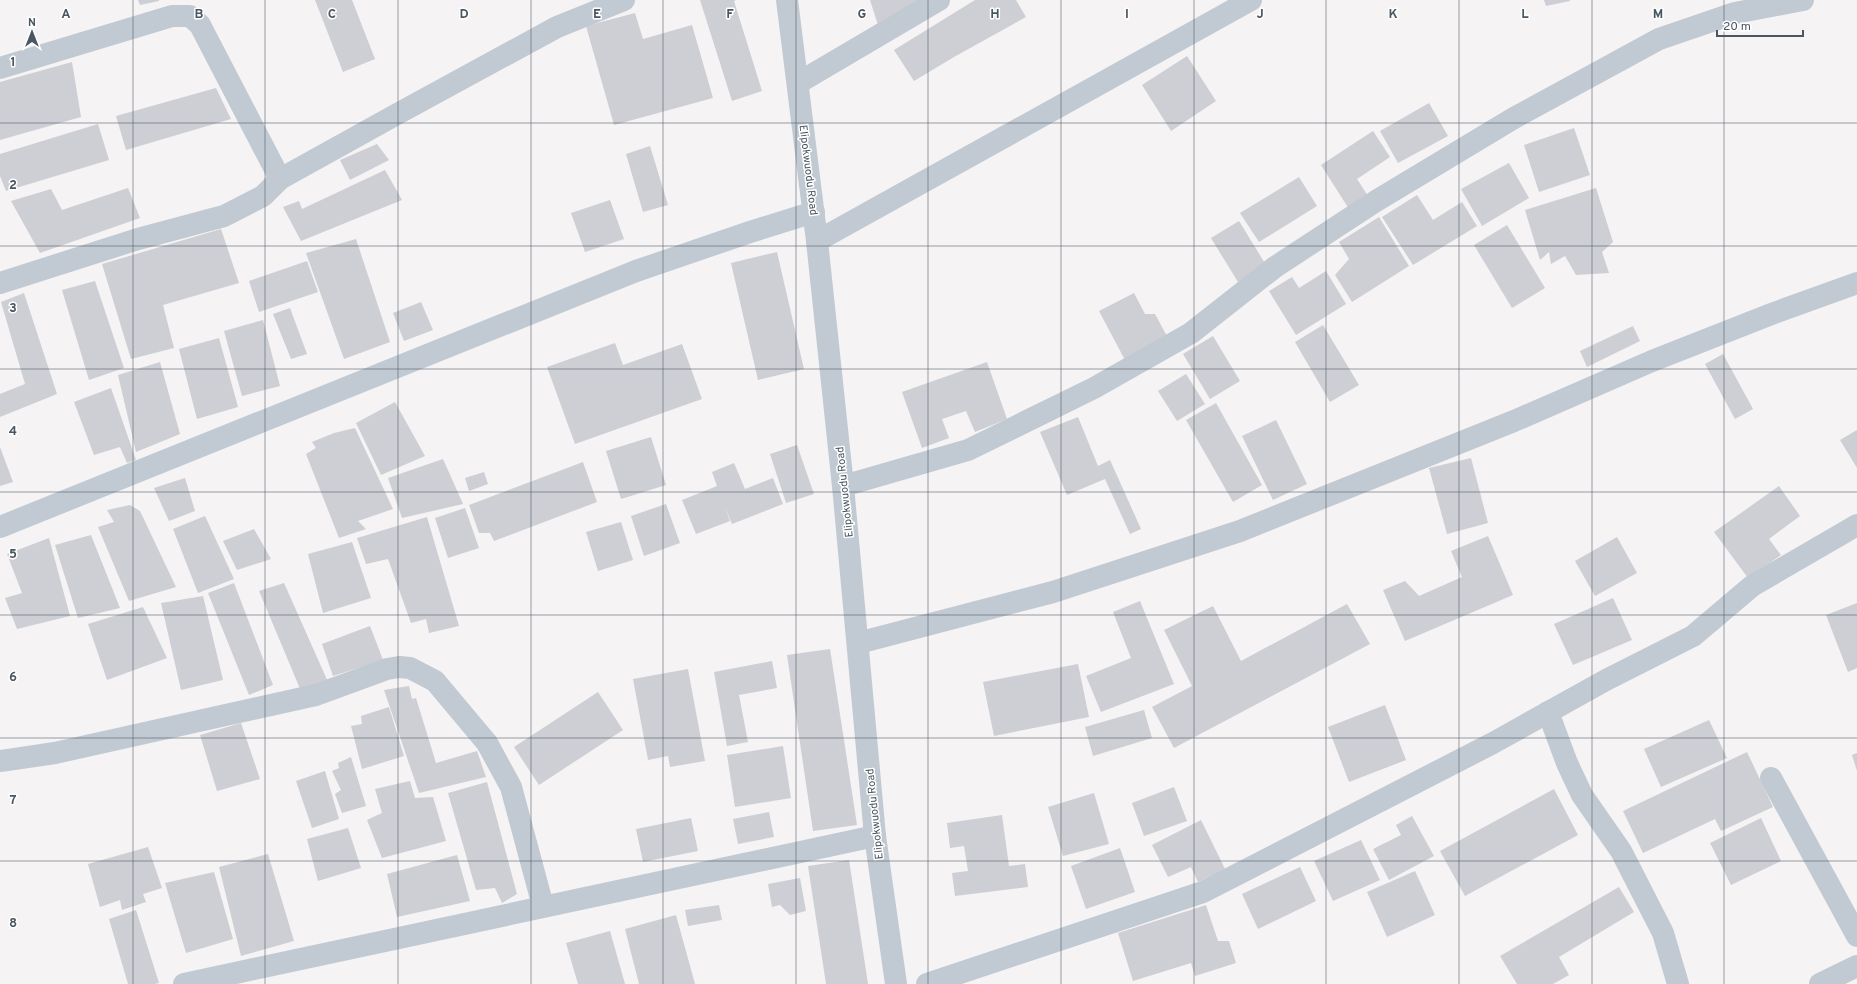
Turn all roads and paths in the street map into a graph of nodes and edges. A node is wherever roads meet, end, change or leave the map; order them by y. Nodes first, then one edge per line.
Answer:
1 (624, 0) edge
2 (787, 0) edge
3 (939, 0) edge
4 (1251, 0) edge
5 (1804, 0) edge
6 (0, 68) edge
7 (798, 83) junction
8 (280, 179) junction
9 (814, 212) junction
10 (817, 241) junction
11 (0, 283) edge
12 (1857, 283) edge
13 (843, 486) junction
14 (1857, 525) edge
15 (0, 527) edge
16 (858, 643) junction
17 (1548, 712) junction
18 (0, 761) edge
19 (1770, 778) dead end
20 (875, 836) junction
21 (543, 906) junction
22 (1857, 936) edge
23 (1857, 966) edge
24 (184, 984) edge
25 (896, 984) edge
26 (927, 984) edge
27 (1678, 984) edge
28 (1820, 984) edge

1 - 8 street
2 - 7 street, Elipokwuodu Road
3 - 7 street
4 - 10 street
5 - 13 street
6 - 8 street
7 - 9 street, Elipokwuodu Road
8 - 11 street
9 - 10 street, Elipokwuodu Road
9 - 15 street
10 - 13 street, Elipokwuodu Road
12 - 16 street
13 - 16 street, Elipokwuodu Road
14 - 17 street
16 - 20 street, Elipokwuodu Road
17 - 26 street
17 - 27 street
18 - 21 street
19 - 22 street
20 - 21 street
20 - 25 street, Elipokwuodu Road
21 - 24 street
23 - 28 street

